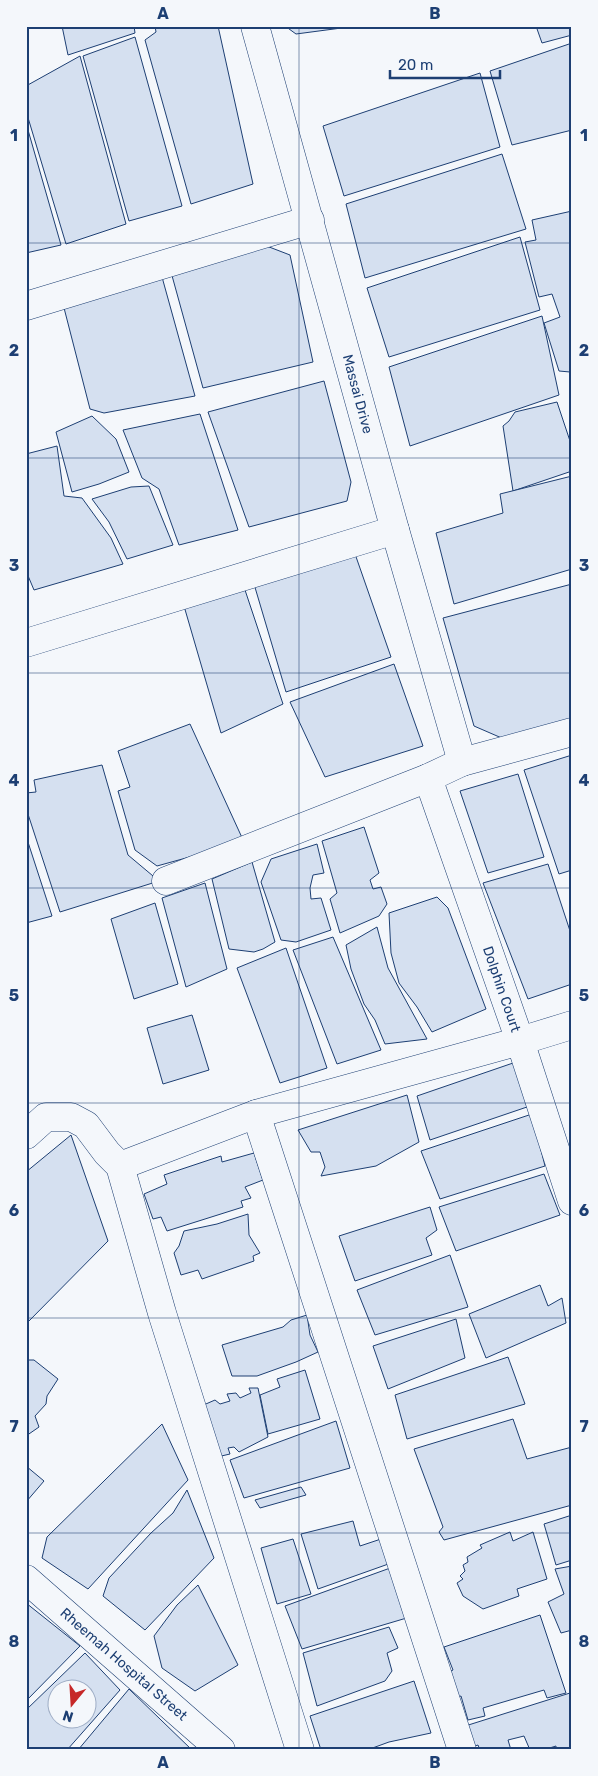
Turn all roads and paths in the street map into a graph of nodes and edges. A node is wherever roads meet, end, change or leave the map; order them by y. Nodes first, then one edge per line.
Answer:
1 (255, 26) edge
2 (310, 220) junction
3 (26, 306) edge
4 (395, 530) junction
5 (26, 643) edge
6 (572, 732) edge
7 (462, 762) junction
8 (428, 778) junction
9 (166, 881) dead end
10 (572, 1026) edge
11 (520, 1042) junction
12 (256, 1114) junction
13 (26, 1135) edge
14 (120, 1166) junction
15 (572, 1201) edge
16 (26, 1579) edge
17 (221, 1750) edge
18 (300, 1750) edge
19 (462, 1750) edge

1 - 2 street, Massai Drive
2 - 3 street
2 - 4 street, Massai Drive
4 - 5 street
4 - 7 street, Massai Drive
6 - 7 street
7 - 8 street
8 - 9 street
8 - 11 street, Dolphin Court
10 - 11 street
11 - 12 street
11 - 15 street, Dolphin Court
12 - 14 street
12 - 19 street
13 - 14 street
14 - 18 street
16 - 17 street, Rheemah Hospital Street

